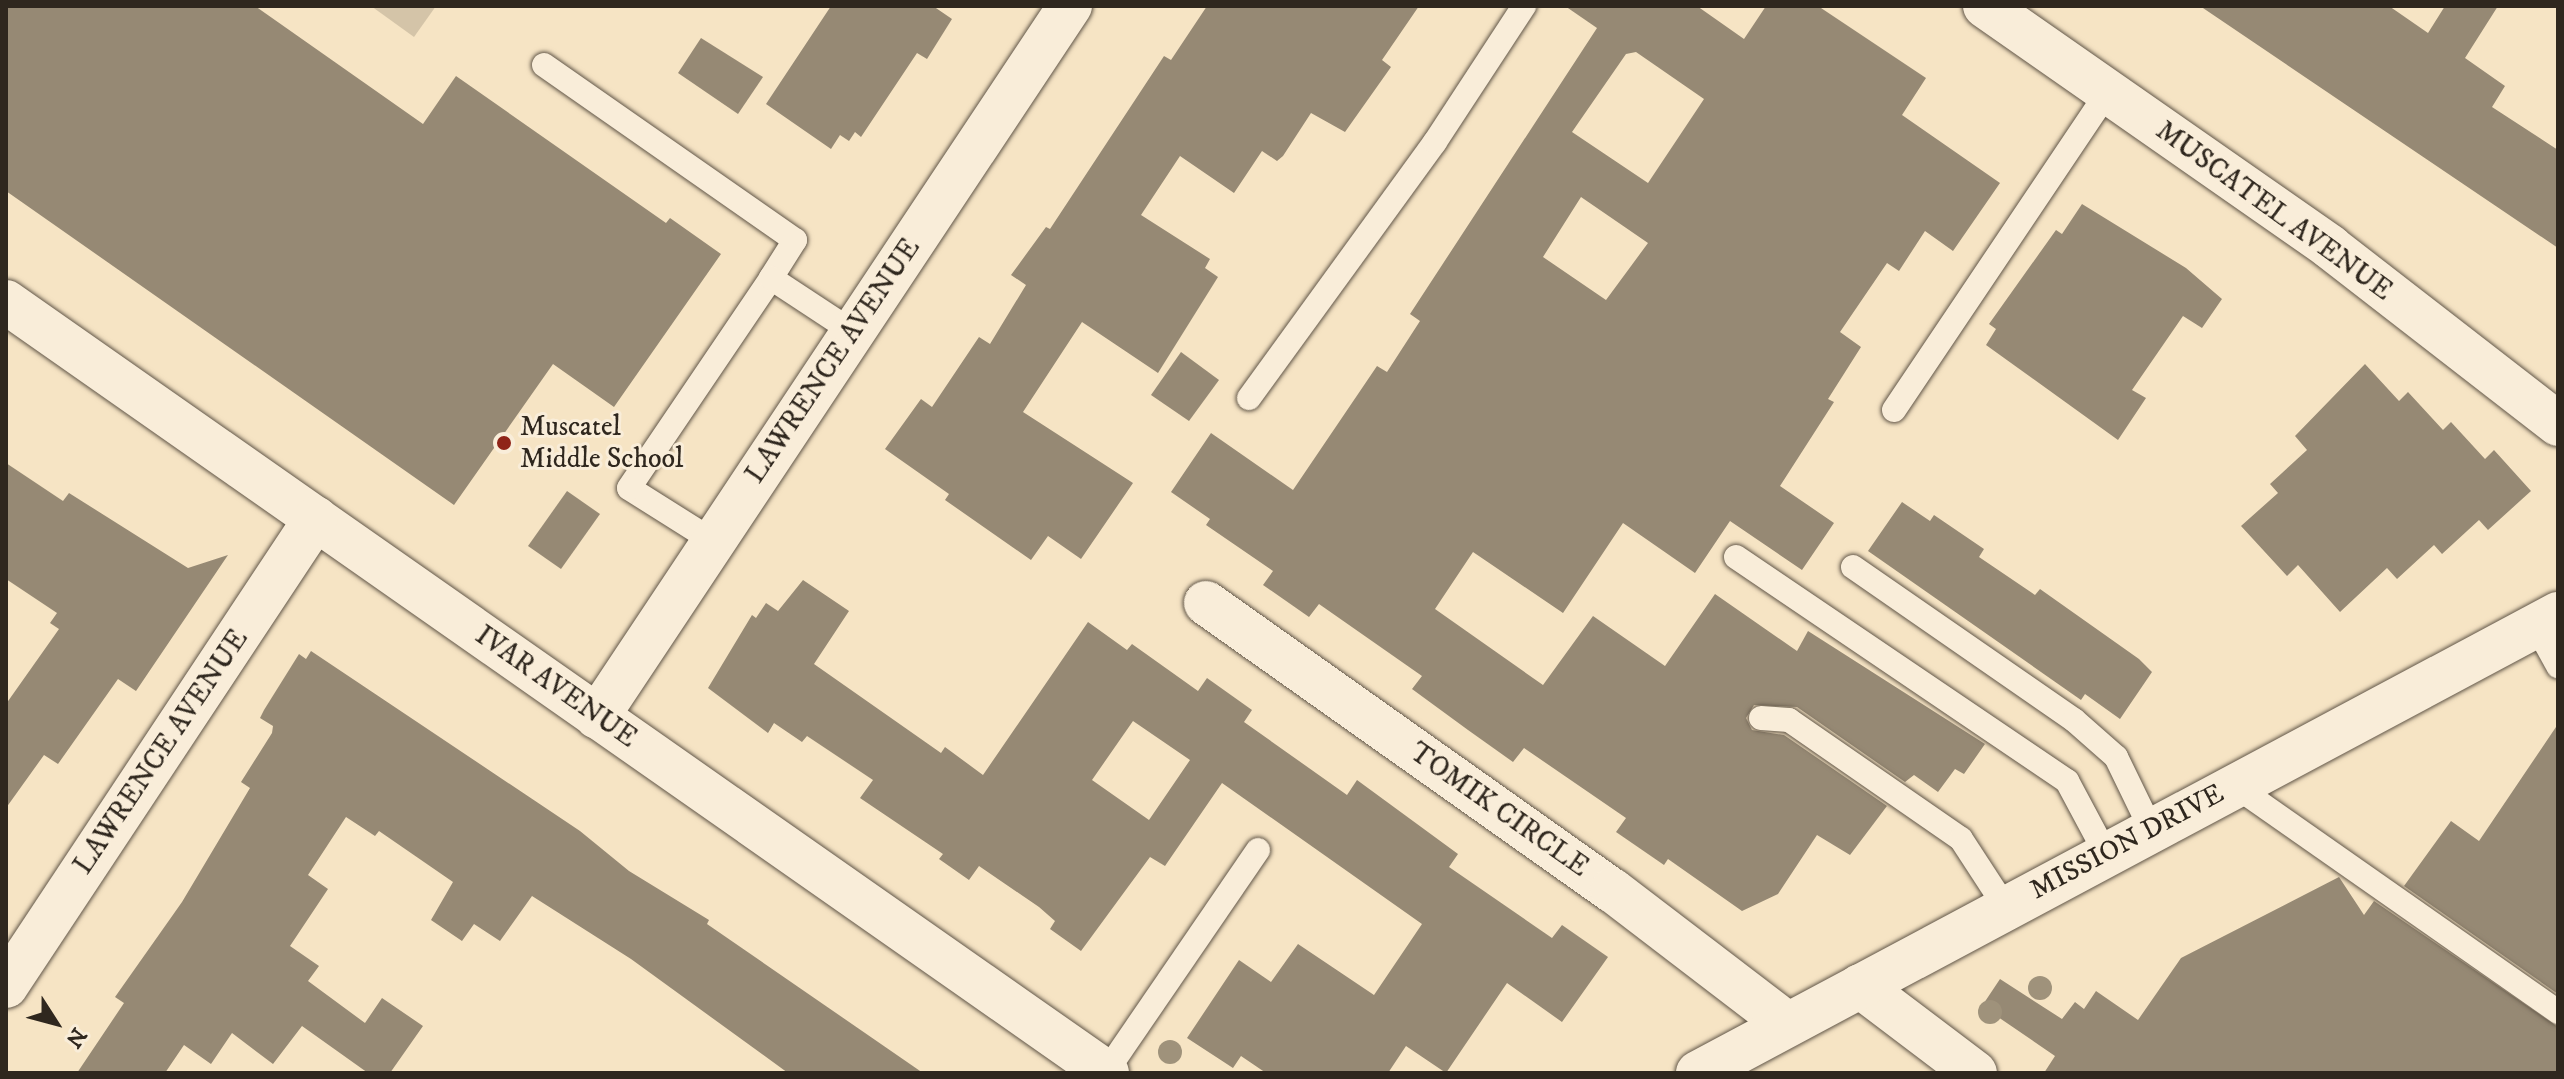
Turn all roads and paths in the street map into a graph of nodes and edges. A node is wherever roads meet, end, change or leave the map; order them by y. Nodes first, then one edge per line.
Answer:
1 (1070, 6) edge
2 (1524, 6) edge
3 (1985, 6) edge
4 (544, 65) dead end
5 (2108, 91) junction
6 (771, 278) junction
7 (6, 302) edge
8 (853, 332) junction
9 (1249, 398) dead end
10 (1894, 410) dead end
11 (2558, 424) edge
12 (316, 518) junction
13 (713, 541) junction
14 (1736, 557) dead end
15 (1853, 567) dead end
16 (1206, 603) dead end
17 (2547, 620) edge
18 (2558, 666) edge
19 (597, 717) junction
20 (1761, 718) dead end
21 (2234, 785) junction
22 (2151, 829) junction
23 (1258, 850) dead end
24 (2106, 854) junction
25 (2006, 908) junction
26 (6, 986) edge
27 (1860, 986) junction
28 (2558, 1012) edge
29 (1787, 1024) junction
30 (1106, 1073) edge
31 (1698, 1073) edge
32 (1975, 1073) edge

1 - 8 street, LAWRENCE AVENUE
2 - 9 lane
3 - 5 street, MUSCATEL AVENUE
4 - 6 lane
5 - 10 lane
5 - 11 street, MUSCATEL AVENUE
6 - 8 lane
6 - 13 lane
7 - 12 street, IVAR AVENUE
8 - 13 street, LAWRENCE AVENUE
12 - 19 street, IVAR AVENUE
12 - 26 street, LAWRENCE AVENUE
13 - 19 street, LAWRENCE AVENUE
14 - 24 lane
15 - 22 lane
16 - 29 street, TOMIK CIRCLE
17 - 18 lane
17 - 21 street, MISSION DRIVE
19 - 30 street, IVAR AVENUE
20 - 25 lane
21 - 22 street, MISSION DRIVE
21 - 28 lane
22 - 24 street, MISSION DRIVE
23 - 30 lane
24 - 25 street, MISSION DRIVE
25 - 27 street, MISSION DRIVE
27 - 29 street, MISSION DRIVE
27 - 32 street
29 - 31 street, MISSION DRIVE

